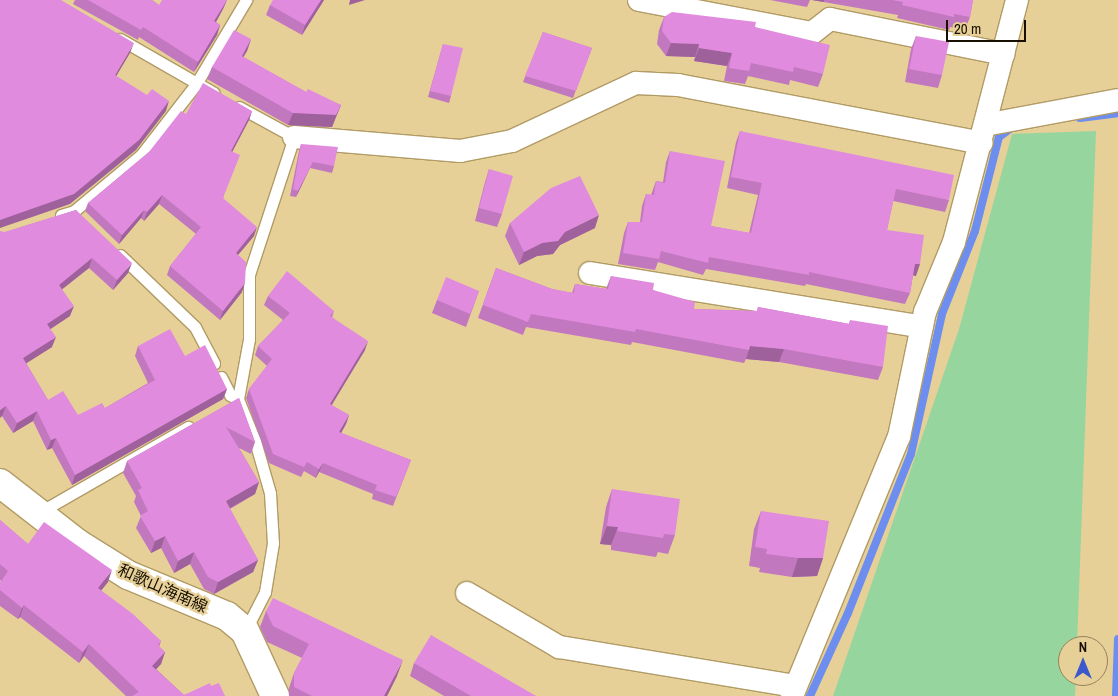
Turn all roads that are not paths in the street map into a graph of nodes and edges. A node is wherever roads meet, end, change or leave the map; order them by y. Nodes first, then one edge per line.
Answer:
1 (246, 0) edge
2 (639, 0) edge
3 (1017, 0) edge
4 (111, 34) edge
5 (1003, 54) junction
6 (196, 84) junction
7 (1118, 100) edge
8 (983, 134) junction
9 (294, 137) junction
10 (46, 220) edge
11 (109, 245) edge
12 (590, 272) dead end
13 (922, 327) junction
14 (238, 399) junction
15 (221, 408) edge
16 (195, 423) edge
17 (0, 483) edge
18 (38, 513) junction
19 (467, 593) dead end
20 (245, 630) junction
21 (793, 691) edge
22 (275, 696) edge

1 - 6 lane
2 - 5 street
3 - 5 street
4 - 6 lane
5 - 8 street
6 - 9 lane
6 - 10 lane
7 - 8 street
8 - 9 street
8 - 13 street
9 - 14 lane
11 - 14 lane
12 - 13 street
13 - 21 street
14 - 15 lane
14 - 20 lane
16 - 18 lane
17 - 18 main road, 和歌山海南線
18 - 20 main road, 和歌山海南線
19 - 21 street
20 - 22 main road, 和歌山海南線

